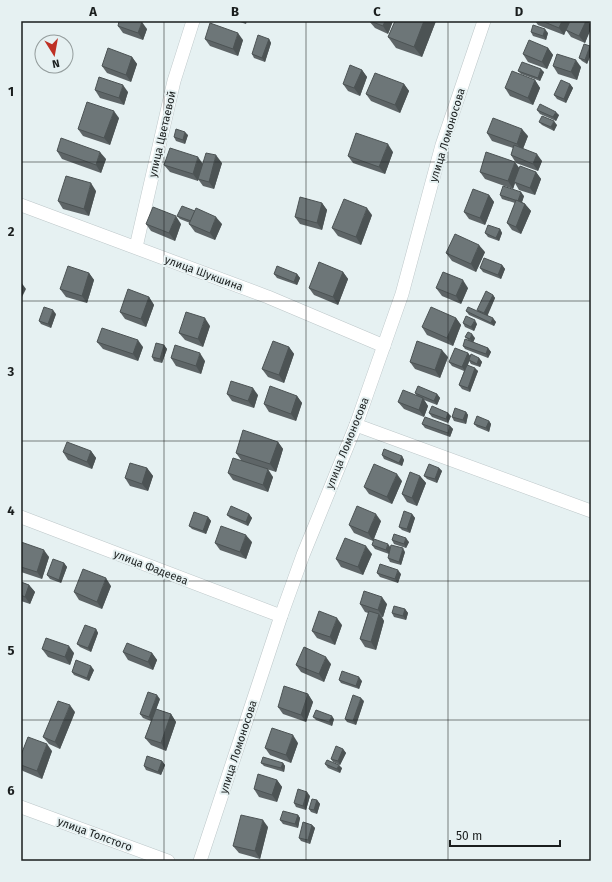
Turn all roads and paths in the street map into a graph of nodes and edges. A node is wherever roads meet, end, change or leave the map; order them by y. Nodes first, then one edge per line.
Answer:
1 (193, 21) edge
2 (484, 21) edge
3 (21, 205) edge
4 (136, 248) junction
5 (384, 346) junction
6 (356, 425) junction
7 (591, 511) edge
8 (21, 517) edge
9 (281, 616) junction
10 (21, 807) edge
11 (168, 861) edge
12 (200, 861) edge

1 - 4 street, улица Цветаевой
2 - 5 street, улица Ломоносова
3 - 4 street, улица Шукшина
4 - 5 street, улица Шукшина
5 - 6 street, улица Ломоносова
6 - 7 street
6 - 9 street, улица Ломоносова
8 - 9 street, улица Фадеева
9 - 12 street, улица Ломоносова
10 - 11 street, улица Толстого

